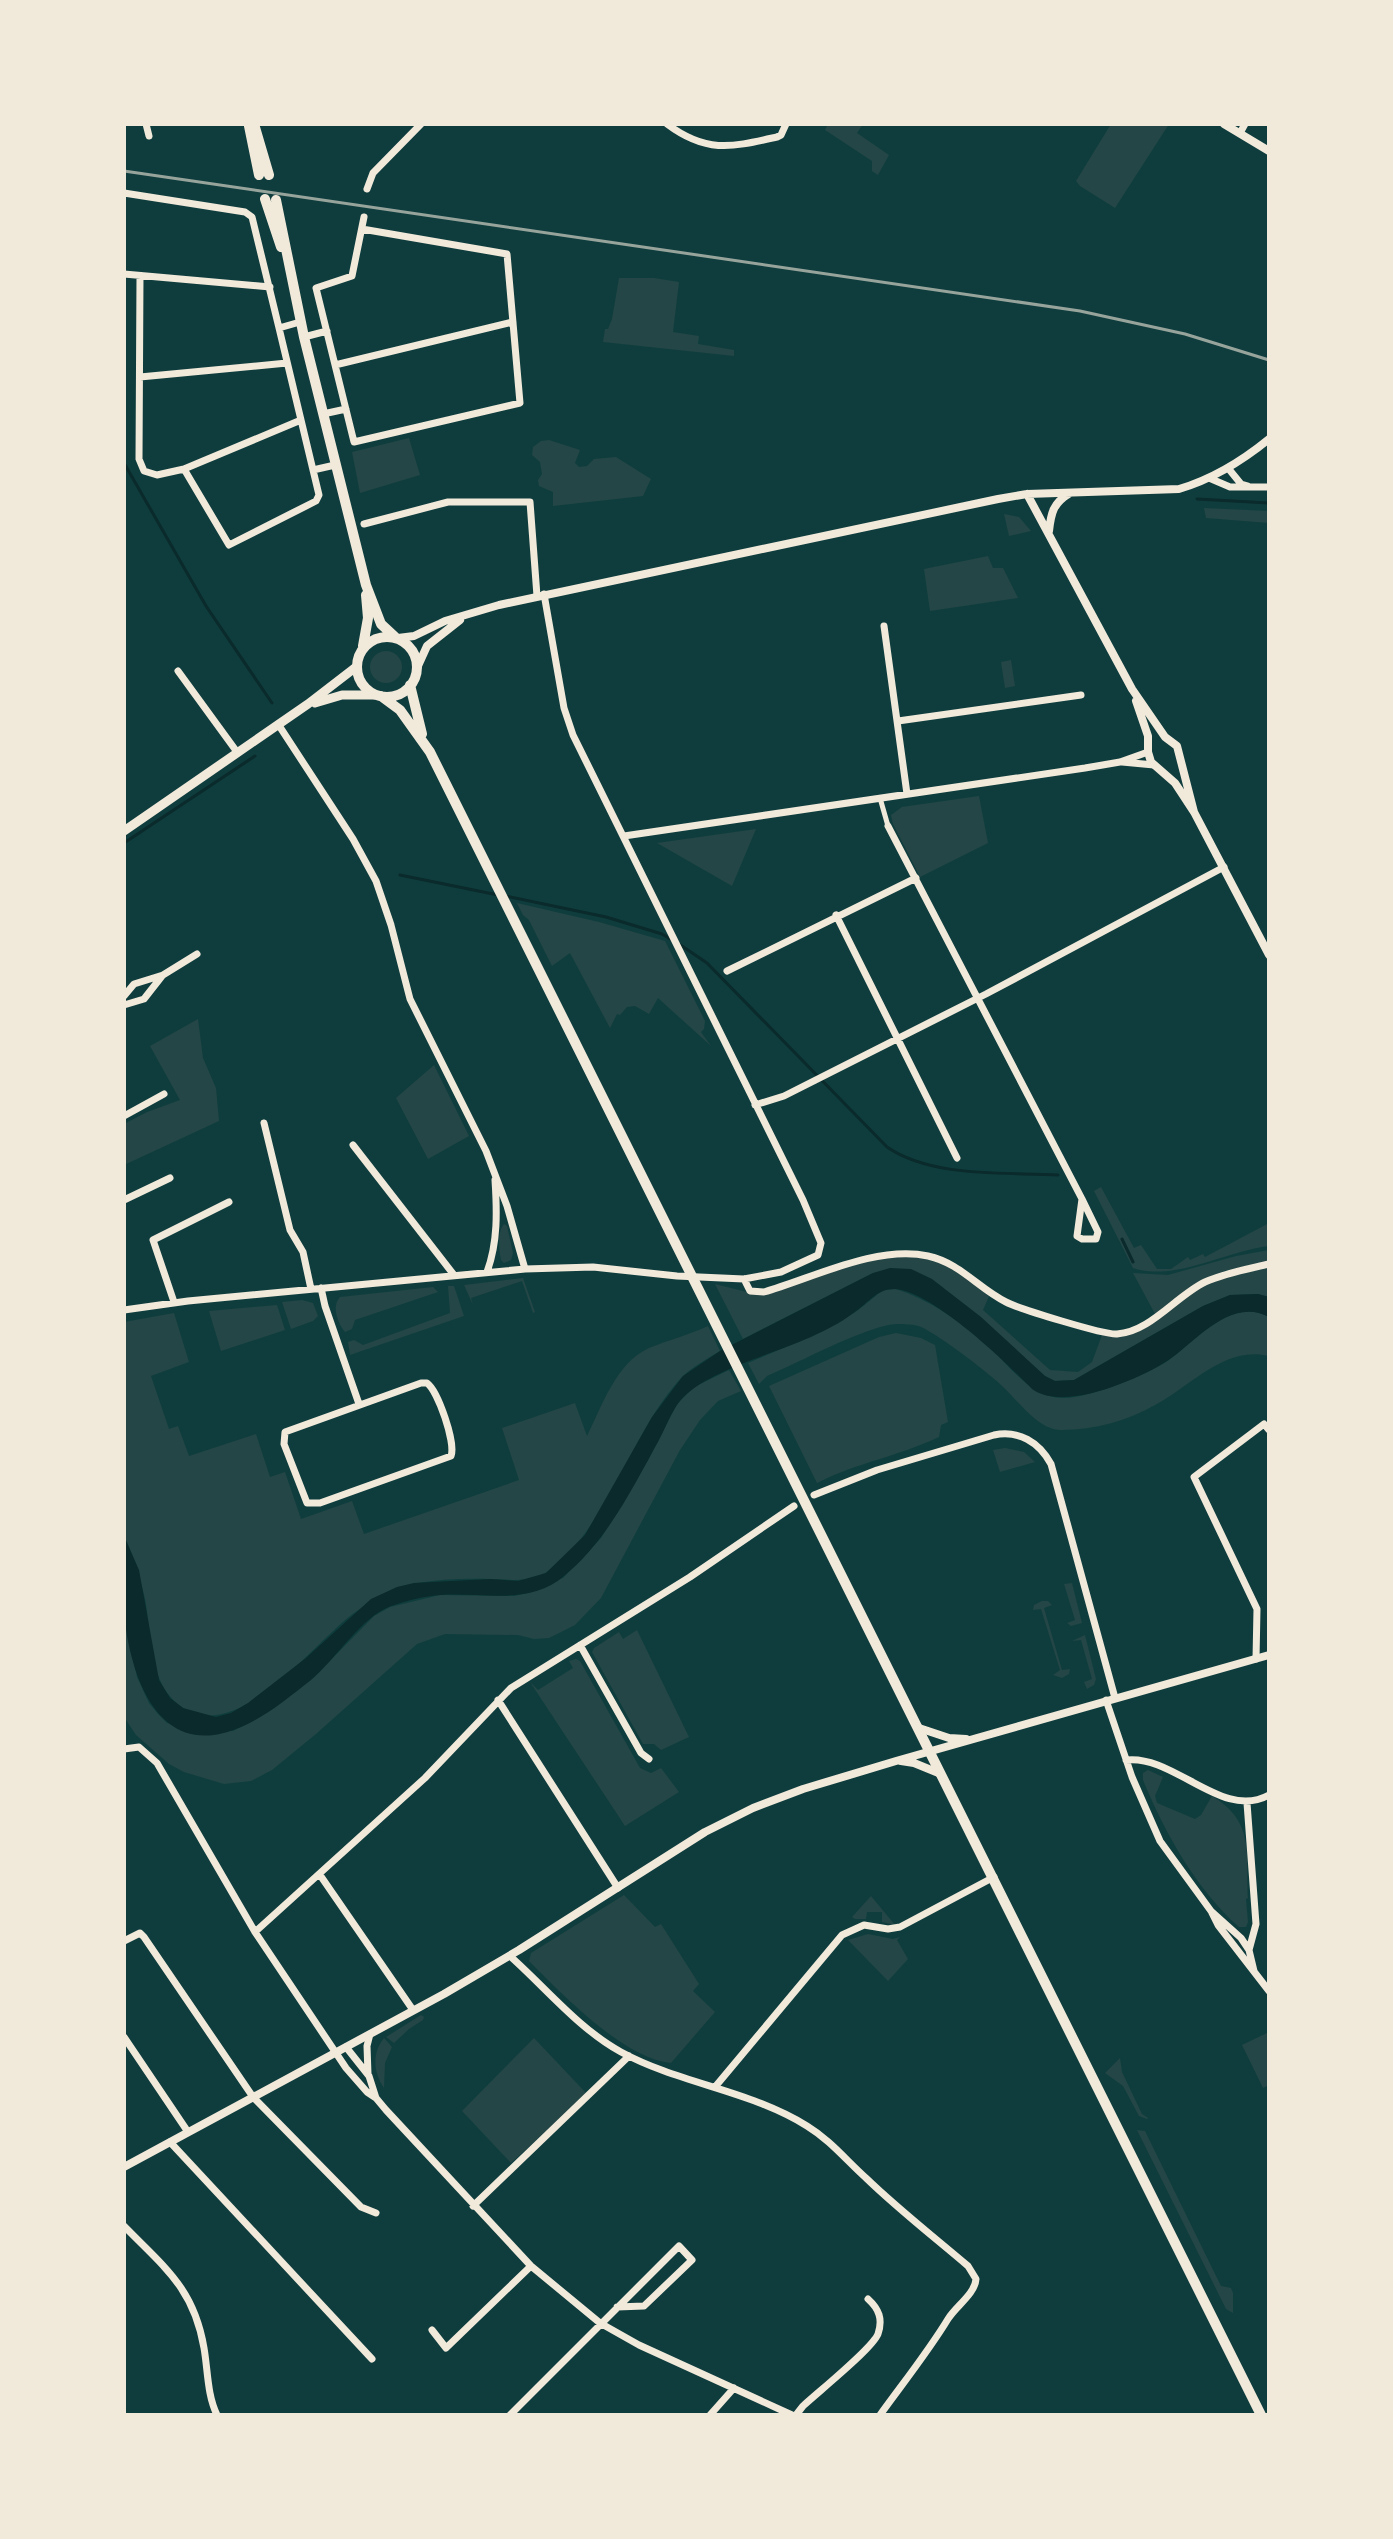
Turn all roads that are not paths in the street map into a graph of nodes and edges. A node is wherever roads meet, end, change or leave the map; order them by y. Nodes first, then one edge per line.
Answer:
1 (146, 124) edge
2 (251, 124) edge
3 (421, 124) edge
4 (667, 124) edge
5 (786, 124) edge
6 (1245, 124) edge
7 (1228, 125) edge
8 (1240, 133) junction
9 (149, 136) dead end
10 (1269, 151) edge
11 (264, 175) dead end
12 (367, 189) dead end
13 (124, 193) edge
14 (270, 200) dead end
15 (364, 217) dead end
16 (362, 229) junction
17 (124, 274) edge
18 (140, 276) junction
19 (270, 287) junction
20 (300, 322) junction
21 (513, 322) junction
22 (279, 328) junction
23 (327, 331) junction
24 (304, 337) junction
25 (287, 363) junction
26 (335, 365) junction
27 (140, 377) junction
28 (346, 409) junction
29 (323, 414) junction
30 (301, 420) junction
31 (1269, 439) edge
32 (335, 465) junction
33 (1228, 468) junction
34 (184, 469) junction
35 (313, 470) junction
36 (1209, 478) junction
37 (1250, 486) junction
38 (1269, 487) edge
39 (1074, 491) junction
40 (1027, 494) junction
41 (364, 524) dead end
42 (1049, 532) junction
43 (366, 585) junction
44 (540, 595) junction
45 (470, 613) junction
46 (884, 626) dead end
47 (396, 638) junction
48 (361, 650) junction
49 (356, 667) junction
50 (417, 668) junction
51 (178, 671) dead end
52 (410, 685) junction
53 (1132, 689) junction
54 (1081, 695) dead end
55 (378, 696) junction
56 (308, 704) junction
57 (898, 721) junction
58 (278, 724) junction
59 (1165, 737) junction
60 (424, 740) junction
61 (1148, 749) junction
62 (237, 752) junction
63 (1120, 762) junction
64 (1173, 762) junction
65 (1156, 766) junction
66 (907, 794) junction
67 (880, 798) junction
68 (1194, 812) junction
69 (888, 826) joint
70 (124, 831) edge
71 (624, 836) junction
72 (1224, 867) junction
73 (916, 878) junction
74 (836, 915) junction
75 (197, 954) dead end
76 (1269, 955) edge
77 (727, 971) dead end
78 (163, 975) junction
79 (124, 996) edge
80 (977, 999) junction
81 (124, 1005) edge
82 (899, 1038) junction
83 (164, 1094) dead end
84 (755, 1105) junction
85 (124, 1116) edge
86 (264, 1123) dead end
87 (353, 1145) dead end
88 (957, 1158) dead end
89 (494, 1171) junction
90 (170, 1178) dead end
91 (1082, 1199) junction
92 (124, 1200) edge
93 (229, 1202) dead end
94 (1269, 1264) edge
95 (525, 1269) junction
96 (487, 1272) junction
97 (454, 1275) junction
98 (744, 1279) junction
99 (321, 1288) junction
100 (311, 1289) junction
101 (174, 1302) junction
102 (124, 1310) edge
103 (359, 1404) junction
104 (1269, 1430) edge
105 (814, 1495) dead end
106 (794, 1506) dead end
107 (580, 1645) junction
108 (1269, 1655) edge
109 (1256, 1659) junction
110 (1110, 1699) junction
111 (498, 1700) junction
112 (919, 1728) junction
113 (970, 1740) junction
114 (124, 1749) edge
115 (931, 1751) junction
116 (649, 1759) dead end
117 (1126, 1760) junction
118 (896, 1761) junction
119 (943, 1775) junction
120 (1269, 1795) edge
121 (1247, 1803) junction
122 (320, 1875) junction
123 (994, 1877) junction
124 (618, 1888) junction
125 (1211, 1911) junction
126 (255, 1932) junction
127 (124, 1941) edge
128 (1249, 1950) junction
129 (510, 1956) junction
130 (1254, 1971) junction
131 (1269, 1991) edge
132 (413, 2010) junction
133 (370, 2034) junction
134 (124, 2037) edge
135 (346, 2047) junction
136 (336, 2052) junction
137 (629, 2056) junction
138 (369, 2076) junction
139 (715, 2087) junction
140 (253, 2097) junction
141 (376, 2098) junction
142 (188, 2132) junction
143 (170, 2142) junction
144 (124, 2167) edge
145 (473, 2206) junction
146 (376, 2213) dead end
147 (124, 2226) edge
148 (531, 2266) junction
149 (868, 2299) dead end
150 (617, 2307) junction
151 (600, 2323) junction
152 (432, 2330) dead end
153 (372, 2359) dead end
154 (734, 2388) junction
155 (217, 2415) edge
156 (510, 2415) edge
157 (710, 2415) edge
158 (794, 2415) edge
159 (880, 2415) edge
160 (1261, 2415) edge

1 - 9 street
2 - 11 main road
3 - 12 street
4 - 5 street
6 - 8 street
7 - 8 street
8 - 10 street
13 - 19 street
14 - 20 main road
15 - 16 street
16 - 21 street
16 - 23 street
17 - 18 street
18 - 19 street
18 - 27 street
19 - 22 street
20 - 22 street
20 - 24 main road
21 - 26 street
21 - 28 street
22 - 25 street
23 - 24 street
23 - 26 street
24 - 29 main road
25 - 27 street
25 - 30 street
26 - 28 street
27 - 34 street
28 - 29 street
29 - 32 main road
30 - 34 street
30 - 35 street
31 - 33 street
32 - 35 street
32 - 43 main road
33 - 36 street
33 - 37 street
34 - 35 street
36 - 37 street
36 - 39 street
37 - 38 street
39 - 40 street
39 - 42 street
40 - 42 street
40 - 44 street
41 - 44 street
42 - 53 street
43 - 47 main road
43 - 48 main road
44 - 45 street
44 - 71 street
45 - 47 street
45 - 50 street
46 - 57 street
47 - 48 main road
47 - 50 main road
48 - 49 main road
49 - 55 main road
49 - 56 main road
50 - 52 main road
51 - 62 street
52 - 55 main road
52 - 60 main road
53 - 59 street
53 - 61 street
54 - 57 street
55 - 56 main road
55 - 60 main road
56 - 58 main road
57 - 66 street
58 - 62 main road
58 - 89 street
59 - 61 street
59 - 64 street
60 - 112 main road
61 - 63 street
61 - 65 street
62 - 70 main road
63 - 65 street
63 - 66 street
64 - 65 street
64 - 68 street
65 - 68 street
66 - 67 street
67 - 69 street
67 - 71 street
68 - 72 street
69 - 73 street
71 - 84 street
72 - 76 street
72 - 80 street
73 - 74 street
73 - 80 street
74 - 77 street
74 - 82 street
75 - 78 street
78 - 79 street
78 - 81 street
80 - 82 street
80 - 91 street
82 - 84 street
82 - 88 street
83 - 85 street
84 - 98 street
86 - 100 street
87 - 97 street
89 - 95 street
89 - 96 street
90 - 92 street
91 - 91 street
93 - 101 street
94 - 98 street
95 - 96 street
95 - 98 street
96 - 97 street
97 - 99 street
99 - 100 street
99 - 103 street
100 - 101 street
101 - 102 street
103 - 103 street
104 - 109 street
105 - 110 street
106 - 107 street
107 - 111 street
107 - 116 street
108 - 109 street
109 - 110 street
110 - 113 street
110 - 117 street
111 - 122 street
111 - 124 street
112 - 113 street
112 - 115 main road
113 - 115 street
114 - 126 street
115 - 118 street
115 - 119 main road
117 - 121 street
117 - 125 street
118 - 119 street
118 - 124 street
119 - 123 main road
120 - 121 street
121 - 128 street
122 - 126 street
122 - 132 street
123 - 139 street
123 - 160 main road
124 - 129 street
125 - 128 street
125 - 130 street
126 - 136 street
127 - 140 street
128 - 130 street
129 - 132 street
129 - 137 street
130 - 131 street
132 - 133 street
133 - 135 street
133 - 138 street
134 - 142 street
135 - 136 street
135 - 138 street
136 - 140 street
136 - 141 street
137 - 139 street
137 - 145 street
138 - 141 street
139 - 159 street
140 - 142 street
140 - 146 street
141 - 145 street
142 - 143 street
143 - 144 street
143 - 153 street
145 - 148 street
147 - 155 street
148 - 151 street
148 - 152 street
149 - 158 street
150 - 150 street
150 - 151 street
151 - 154 street
151 - 156 street
154 - 157 street
154 - 158 street

